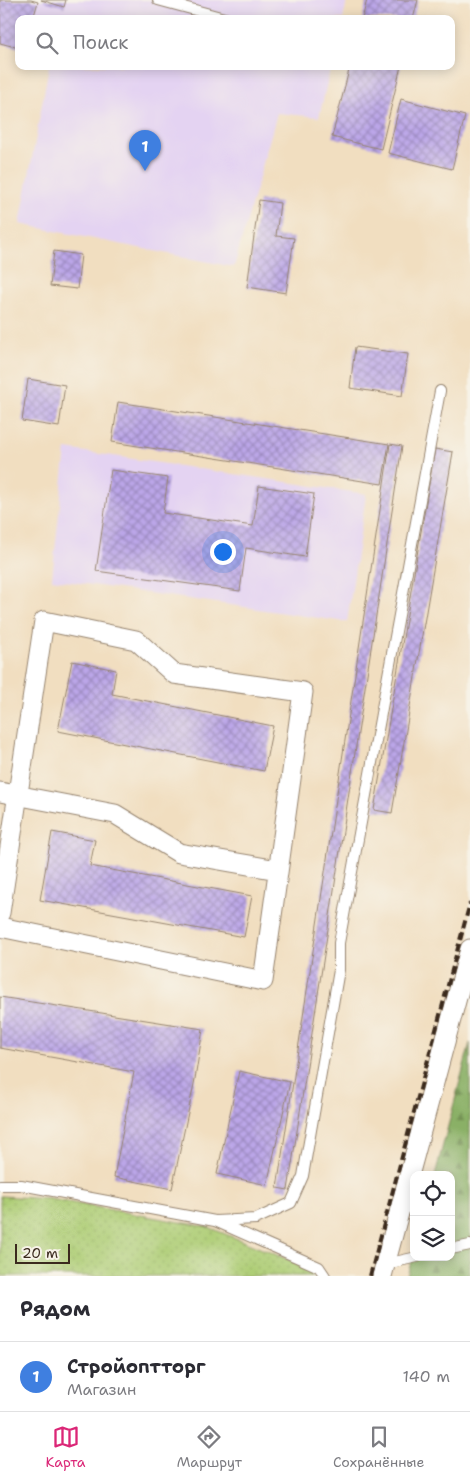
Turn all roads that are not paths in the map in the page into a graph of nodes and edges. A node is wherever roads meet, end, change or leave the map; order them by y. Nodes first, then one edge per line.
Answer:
1 (158, 0) edge
2 (213, 15) edge
3 (440, 392) dead end
4 (9, 794) edge
5 (278, 870) junction
6 (0, 913) edge
7 (0, 927) edge
8 (470, 949) edge
9 (0, 1185) edge
10 (215, 1221) junction
11 (470, 1245) edge
12 (455, 1249) edge
13 (410, 1260) edge
14 (384, 1270) edge
15 (325, 1276) edge

1 - 2 lane
3 - 10 lane
4 - 5 street
4 - 5 street
4 - 6 street
5 - 7 street
8 - 14 street
9 - 10 lane
10 - 15 lane
11 - 12 lane
13 - 14 lane

